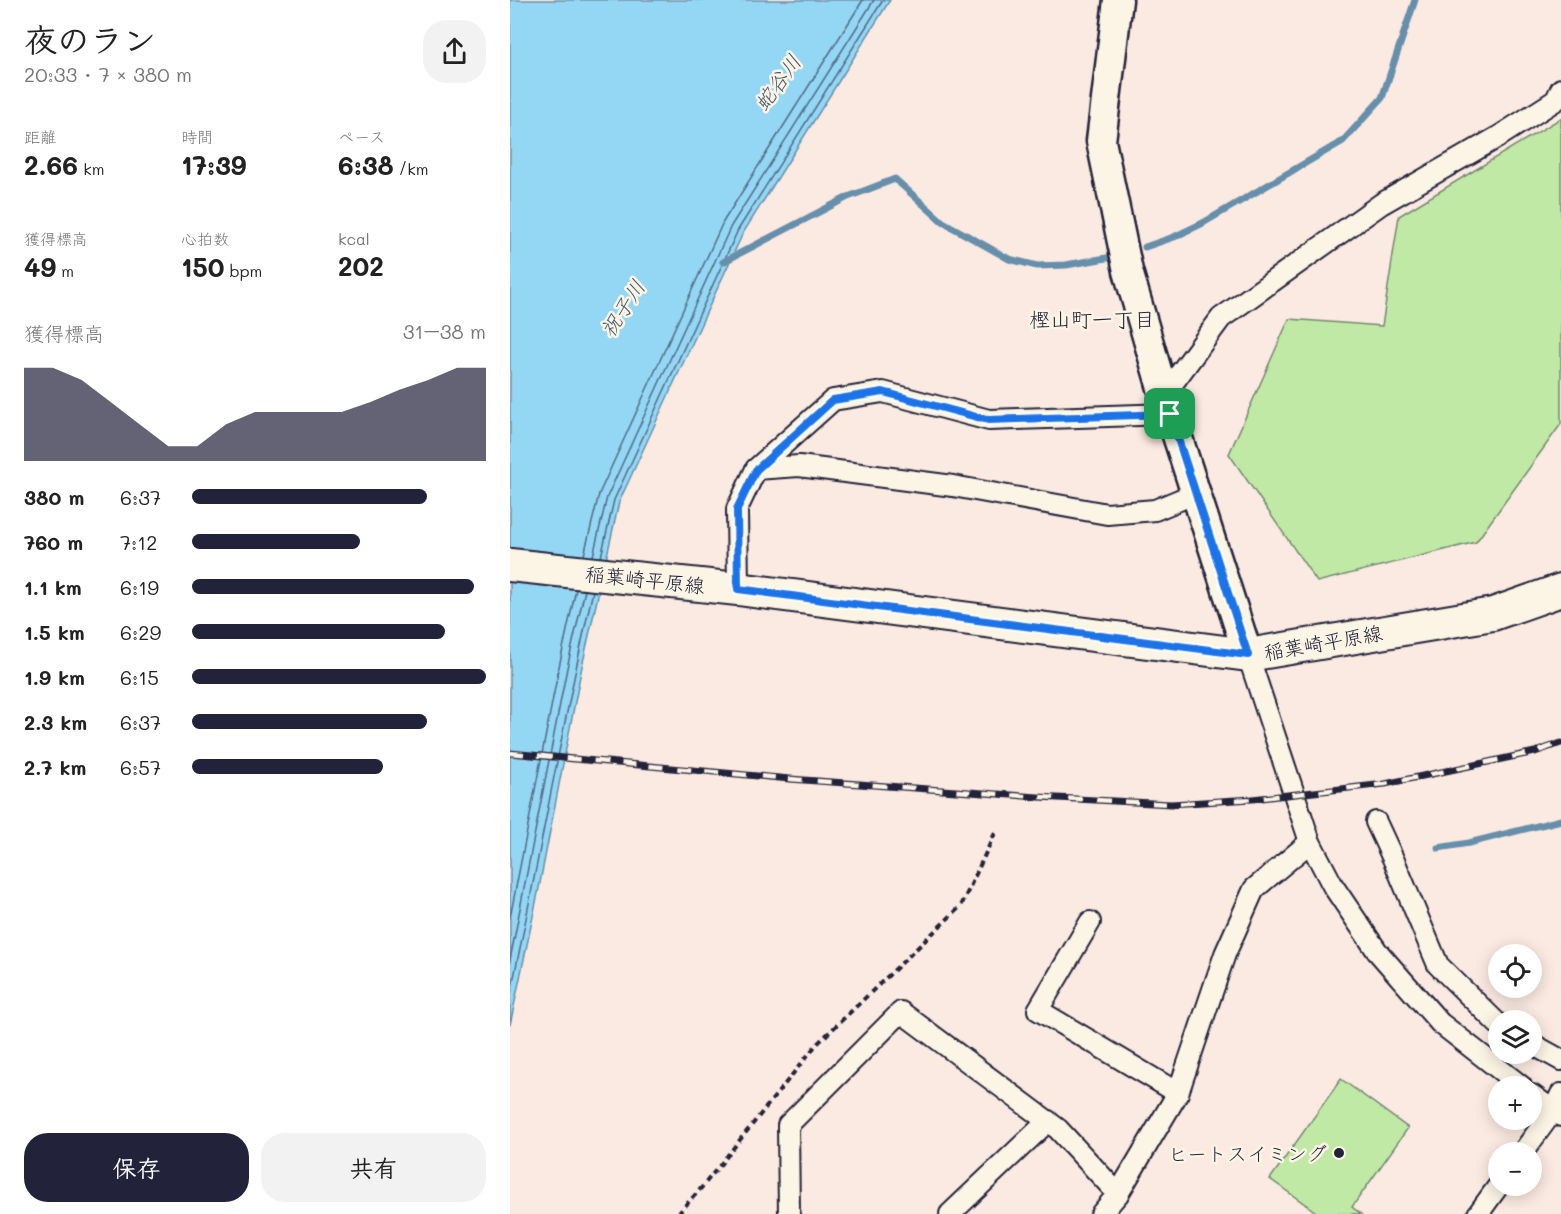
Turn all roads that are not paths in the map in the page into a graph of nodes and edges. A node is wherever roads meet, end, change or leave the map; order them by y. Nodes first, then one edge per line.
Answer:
1 (1119, 0) edge
2 (1561, 90) edge
3 (1167, 404) junction
4 (756, 470) junction
5 (1196, 492) junction
6 (510, 565) edge
7 (750, 590) junction
8 (1561, 590) edge
9 (1248, 655) junction
10 (1376, 822) dead end
11 (1310, 842) junction
12 (1090, 922) dead end
13 (1488, 1014) edge
14 (1542, 1050) edge
15 (1561, 1060) edge
16 (1508, 1076) edge
17 (1178, 1093) junction
18 (1542, 1100) edge
19 (1558, 1107) edge
20 (1048, 1121) junction
21 (1531, 1142) edge
22 (1491, 1196) edge
23 (1112, 1207) edge
24 (789, 1214) edge
25 (950, 1214) edge
26 (1478, 1214) edge

1 - 3 street
2 - 3 street
3 - 4 street
3 - 5 street
4 - 5 street
4 - 7 street
5 - 9 street
6 - 7 main road, 稲葉崎平原線
7 - 9 main road, 稲葉崎平原線
8 - 9 main road, 稲葉崎平原線
9 - 11 street
10 - 13 street
11 - 16 street
11 - 17 street
12 - 17 street
14 - 15 street
17 - 23 street
18 - 19 street
19 - 21 street
20 - 23 street
20 - 24 street
20 - 25 street
22 - 26 street

